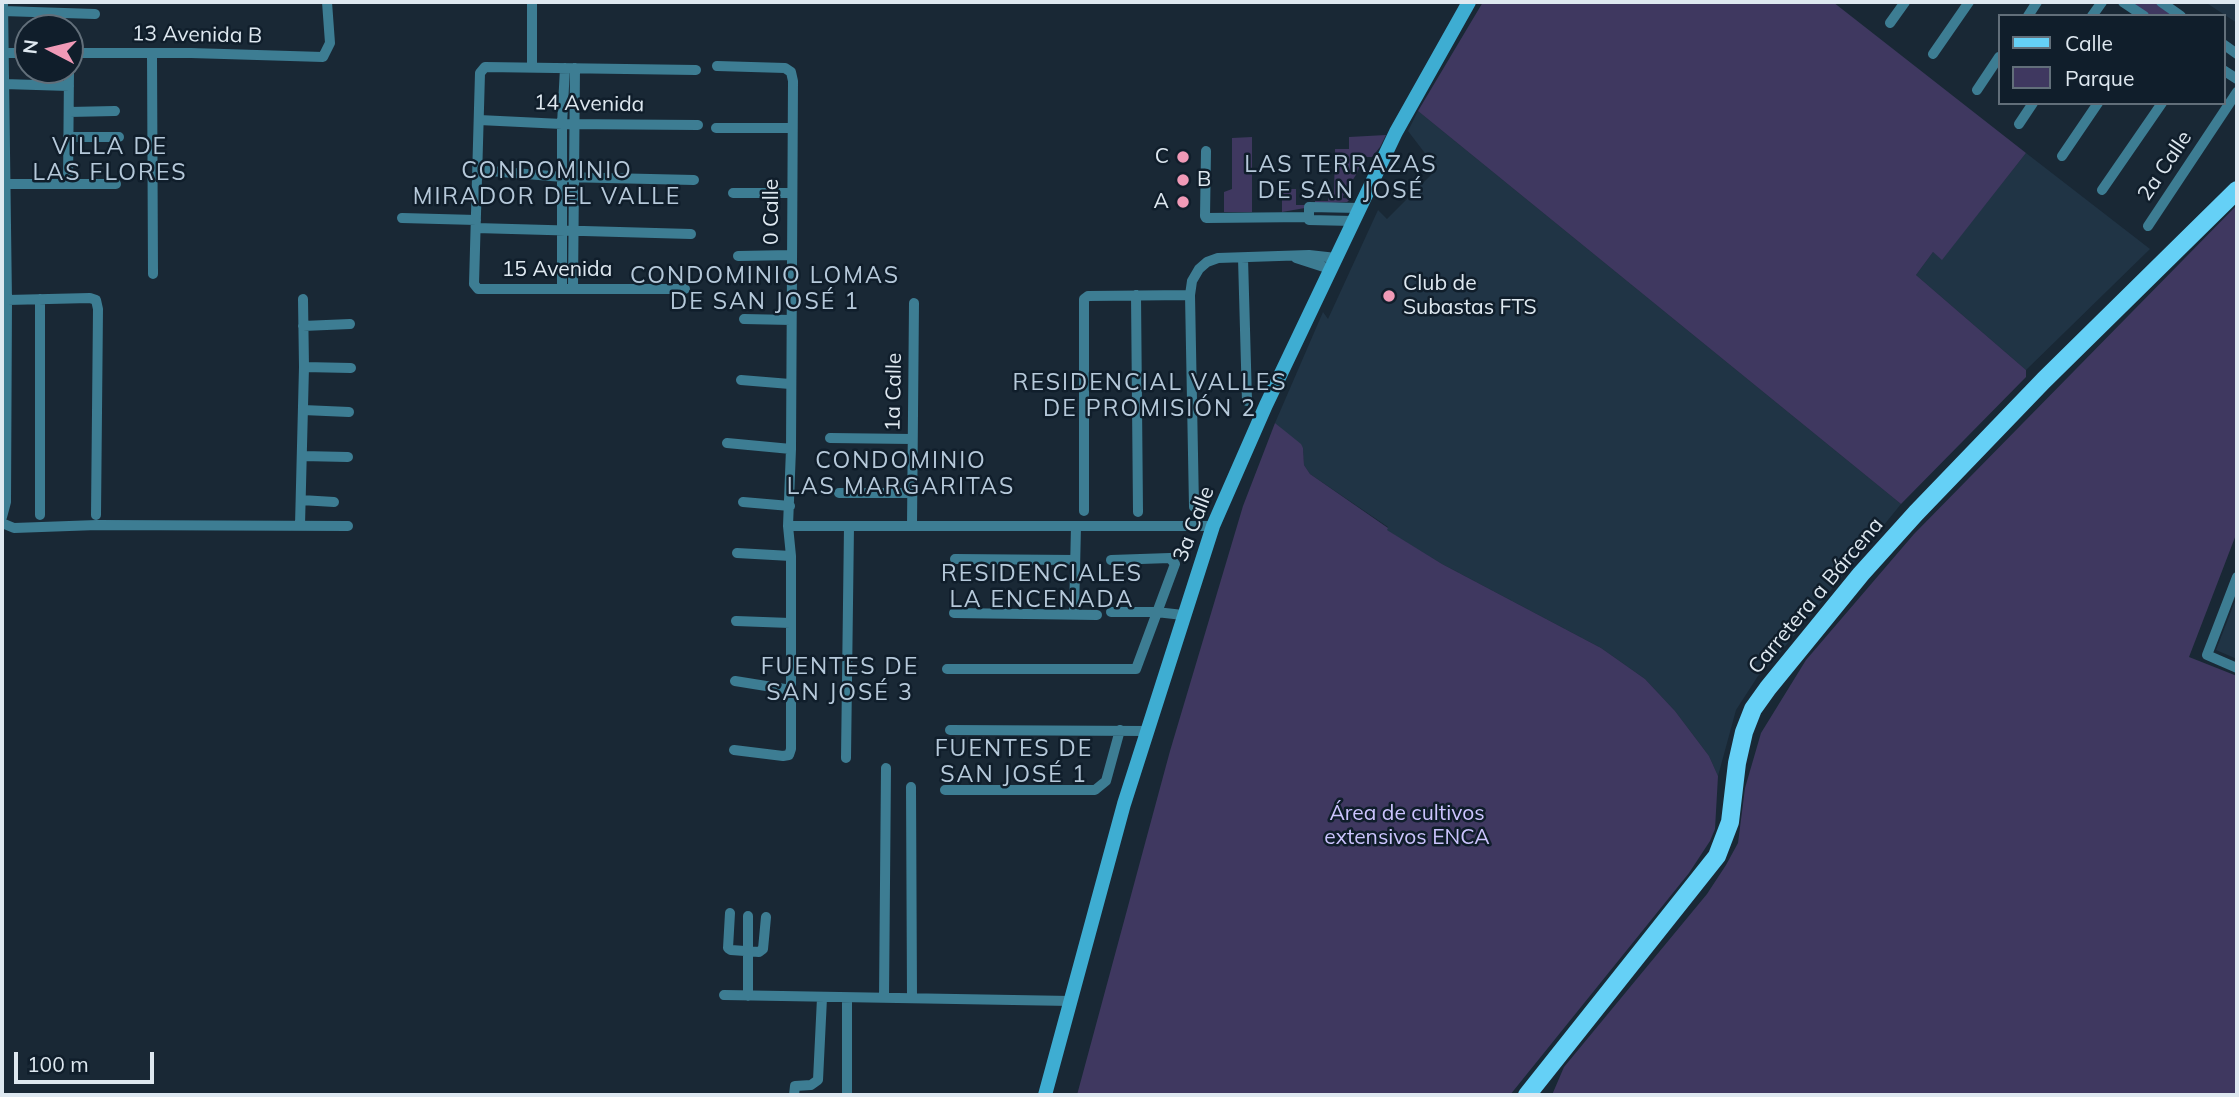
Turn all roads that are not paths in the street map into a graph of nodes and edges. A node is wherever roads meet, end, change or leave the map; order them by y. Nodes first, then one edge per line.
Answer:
1 (327, 2) edge
2 (532, 2) edge
3 (1469, 2) edge
4 (1905, 2) edge
5 (1969, 2) edge
6 (2123, 2) edge
7 (2163, 3) edge
8 (3, 6) edge
9 (95, 13) dead end
10 (2141, 14) edge
11 (2178, 14) edge
12 (1890, 23) dead end
13 (4, 53) junction
14 (14, 53) edge
15 (84, 53) edge
16 (152, 54) junction
17 (1933, 54) dead end
18 (1997, 60) edge
19 (717, 66) dead end
20 (533, 67) junction
21 (570, 68) junction
22 (696, 70) dead end
23 (4, 84) junction
24 (69, 86) joint
25 (1977, 90) dead end
26 (2237, 92) edge
27 (2032, 105) edge
28 (2097, 105) edge
29 (2161, 105) edge
30 (115, 111) dead end
31 (69, 112) junction
32 (480, 120) junction
33 (575, 122) junction
34 (562, 124) junction
35 (2019, 124) dead end
36 (698, 125) dead end
37 (716, 128) dead end
38 (792, 128) junction
39 (68, 137) junction
40 (119, 137) dead end
41 (1206, 151) dead end
42 (2062, 156) dead end
43 (478, 170) junction
44 (568, 177) junction
45 (694, 180) dead end
46 (5, 184) junction
47 (68, 184) junction
48 (116, 184) dead end
49 (2102, 190) dead end
50 (2237, 190) edge
51 (733, 193) dead end
52 (791, 193) junction
53 (1356, 215) junction
54 (402, 218) dead end
55 (476, 224) junction
56 (2148, 226) dead end
57 (568, 231) junction
58 (691, 234) dead end
59 (792, 255) junction
60 (738, 256) dead end
61 (1243, 258) junction
62 (1333, 263) junction
63 (153, 274) dead end
64 (568, 289) junction
65 (685, 289) dead end
66 (1136, 295) junction
67 (1190, 295) junction
68 (40, 299) junction
69 (303, 299) dead end
70 (6, 300) junction
71 (914, 303) dead end
72 (744, 319) dead end
73 (791, 320) junction
74 (350, 324) dead end
75 (303, 326) junction
76 (304, 367) junction
77 (351, 368) dead end
78 (741, 380) dead end
79 (790, 384) junction
80 (1247, 401) dead end
81 (303, 410) junction
82 (349, 412) dead end
83 (830, 439) dead end
84 (912, 439) junction
85 (727, 443) dead end
86 (791, 449) junction
87 (302, 456) junction
88 (348, 457) dead end
89 (839, 493) dead end
90 (912, 493) junction
91 (301, 500) junction
92 (334, 502) dead end
93 (743, 502) dead end
94 (790, 506) junction
95 (1194, 507) dead end
96 (1084, 511) dead end
97 (1138, 512) dead end
98 (40, 515) dead end
99 (96, 515) dead end
100 (2, 517) edge
101 (2, 523) edge
102 (300, 525) junction
103 (912, 525) junction
104 (348, 526) dead end
105 (788, 526) junction
106 (849, 526) junction
107 (1076, 526) junction
108 (1213, 526) junction
109 (737, 553) dead end
110 (791, 556) junction
111 (955, 559) dead end
112 (1075, 560) junction
113 (1111, 560) dead end
114 (2237, 577) edge
115 (1111, 612) dead end
116 (1156, 612) junction
117 (954, 613) dead end
118 (1074, 614) junction
119 (1097, 615) dead end
120 (1183, 615) junction
121 (736, 621) dead end
122 (790, 623) junction
123 (2237, 668) edge
124 (947, 669) dead end
125 (735, 681) dead end
126 (791, 690) junction
127 (950, 730) dead end
128 (1120, 730) junction
129 (1147, 731) junction
130 (734, 750) dead end
131 (846, 758) dead end
132 (887, 768) dead end
133 (911, 787) dead end
134 (945, 790) dead end
135 (730, 913) dead end
136 (748, 916) dead end
137 (766, 917) dead end
138 (748, 950) junction
139 (724, 995) dead end
140 (748, 996) junction
141 (822, 998) junction
142 (846, 998) junction
143 (884, 998) junction
144 (912, 998) junction
145 (1070, 1001) junction
146 (794, 1095) edge
147 (847, 1095) edge
148 (1045, 1095) edge
149 (1527, 1095) edge

1 - 16 street, 13 Avenida B
2 - 20 street
3 - 53 main road, 3a Calle
4 - 12 street
5 - 17 street
6 - 10 street
7 - 11 street
8 - 9 street
8 - 13 street
13 - 14 street
13 - 23 street
15 - 16 street, 13 Avenida B
16 - 63 street
18 - 25 street
19 - 38 street, 0 Calle
20 - 21 street
20 - 32 street
21 - 22 street
21 - 33 street
21 - 34 street
23 - 24 street
23 - 46 street
24 - 31 street
26 - 56 street, 2a Calle
27 - 35 street
28 - 42 street
29 - 49 street
30 - 31 street
31 - 39 street
32 - 34 street, 14 Avenida
32 - 43 street
33 - 34 street, 14 Avenida
33 - 36 street, 14 Avenida
33 - 44 street
34 - 44 street
37 - 38 street
38 - 52 street, 0 Calle
39 - 40 street
39 - 47 street
41 - 53 street
43 - 44 street
43 - 55 street
44 - 45 street
44 - 57 street
46 - 47 street
46 - 70 street
47 - 48 street
50 - 149 main road, Carretera a Bárcena
51 - 52 street
52 - 59 street, 0 Calle
53 - 62 main road, 3a Calle
54 - 55 street
55 - 57 street
55 - 64 street, 15 Avenida
57 - 58 street
57 - 64 street
59 - 60 street
59 - 73 street, 0 Calle
61 - 62 street
61 - 67 street
61 - 80 street
62 - 108 main road, 3a Calle
64 - 65 street, 15 Avenida
66 - 67 street
66 - 96 street
66 - 97 street
67 - 95 street
68 - 70 street
68 - 98 street
68 - 99 street
69 - 75 street
70 - 100 street
71 - 84 street, 1a Calle
72 - 73 street
73 - 79 street, 0 Calle
74 - 75 street
75 - 76 street
76 - 77 street
76 - 81 street
78 - 79 street
79 - 86 street, 0 Calle
81 - 82 street
81 - 87 street
83 - 84 street
84 - 90 street, 1a Calle
85 - 86 street
86 - 94 street, 0 Calle
87 - 88 street
87 - 91 street
89 - 90 street
90 - 103 street, 1a Calle
91 - 92 street
91 - 102 street
93 - 94 street
94 - 105 street, 0 Calle
101 - 102 street
102 - 104 street
103 - 106 street
103 - 107 street
105 - 106 street
105 - 110 street, 0 Calle
106 - 131 street
107 - 108 street
107 - 112 street
108 - 120 main road, 3a Calle
109 - 110 street
110 - 122 street, 0 Calle
111 - 112 street
112 - 118 street
113 - 116 street
114 - 123 street
115 - 116 street
116 - 120 street
116 - 124 street
117 - 118 street
118 - 119 street
120 - 129 main road, 3a Calle
121 - 122 street
122 - 126 street, 0 Calle
125 - 126 street
126 - 130 street, 0 Calle
127 - 128 street
128 - 129 street
128 - 134 street
129 - 145 main road, 3a Calle
132 - 143 street
133 - 144 street
135 - 138 street
136 - 138 street
137 - 138 street
138 - 140 street
139 - 140 street
140 - 141 street
141 - 142 street
141 - 146 street
142 - 143 street
142 - 147 street
143 - 144 street
144 - 145 street
145 - 148 main road, 3a Calle

